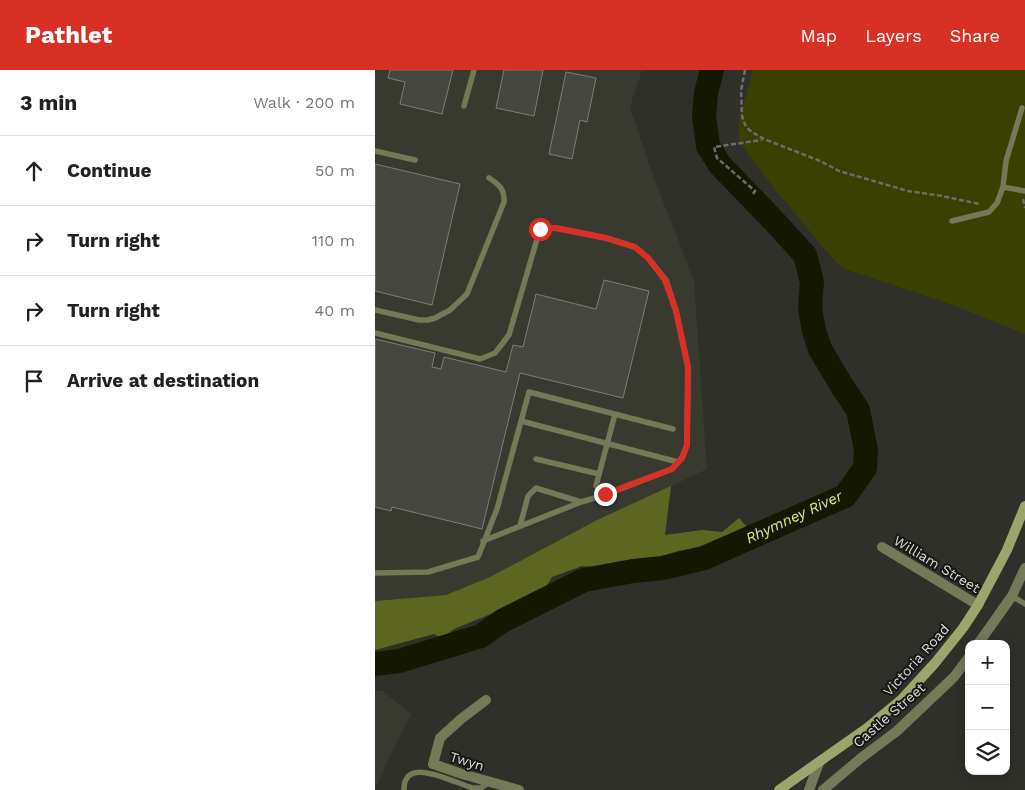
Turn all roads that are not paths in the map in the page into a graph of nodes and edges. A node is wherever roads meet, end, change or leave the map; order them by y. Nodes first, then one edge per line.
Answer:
1 (474, 70) edge
2 (464, 106) dead end
3 (1022, 108) dead end
4 (375, 151) edge
5 (415, 160) dead end
6 (489, 178) dead end
7 (1003, 187) junction
8 (1025, 191) edge
9 (952, 221) dead end
10 (375, 310) edge
11 (375, 333) edge
12 (615, 414) junction
13 (521, 421) junction
14 (673, 430) dead end
15 (607, 444) junction
16 (536, 459) dead end
17 (678, 462) junction
18 (599, 474) junction
19 (596, 486) dead end
20 (581, 502) junction
21 (1025, 506) edge
22 (520, 526) junction
23 (483, 541) junction
24 (882, 547) dead end
25 (1025, 568) edge
26 (375, 573) edge
27 (1012, 596) junction
28 (978, 604) junction
29 (1025, 604) edge
30 (981, 640) edge
31 (965, 662) edge
32 (486, 700) dead end
33 (819, 763) junction
34 (488, 786) edge
35 (404, 790) edge
36 (519, 790) edge
37 (779, 790) edge
38 (809, 790) edge
39 (823, 790) edge

1 - 2 lane
3 - 7 lane
4 - 5 lane
6 - 10 lane
7 - 8 lane
7 - 9 lane
11 - 17 lane
12 - 13 lane
12 - 14 lane
12 - 15 lane
13 - 15 lane
13 - 23 lane
15 - 17 lane
15 - 18 lane
16 - 18 lane
17 - 20 lane
18 - 19 lane
20 - 22 lane
20 - 22 lane
21 - 28 main road, Victoria Road
22 - 23 lane
23 - 26 lane
24 - 28 street, William Street
25 - 27 street
27 - 29 lane
27 - 30 street
28 - 33 main road, Victoria Road
31 - 39 street, Castle Street
32 - 34 street, Twyn
33 - 37 main road, Victoria Road
33 - 38 street
34 - 35 lane
34 - 36 street, Twyn

